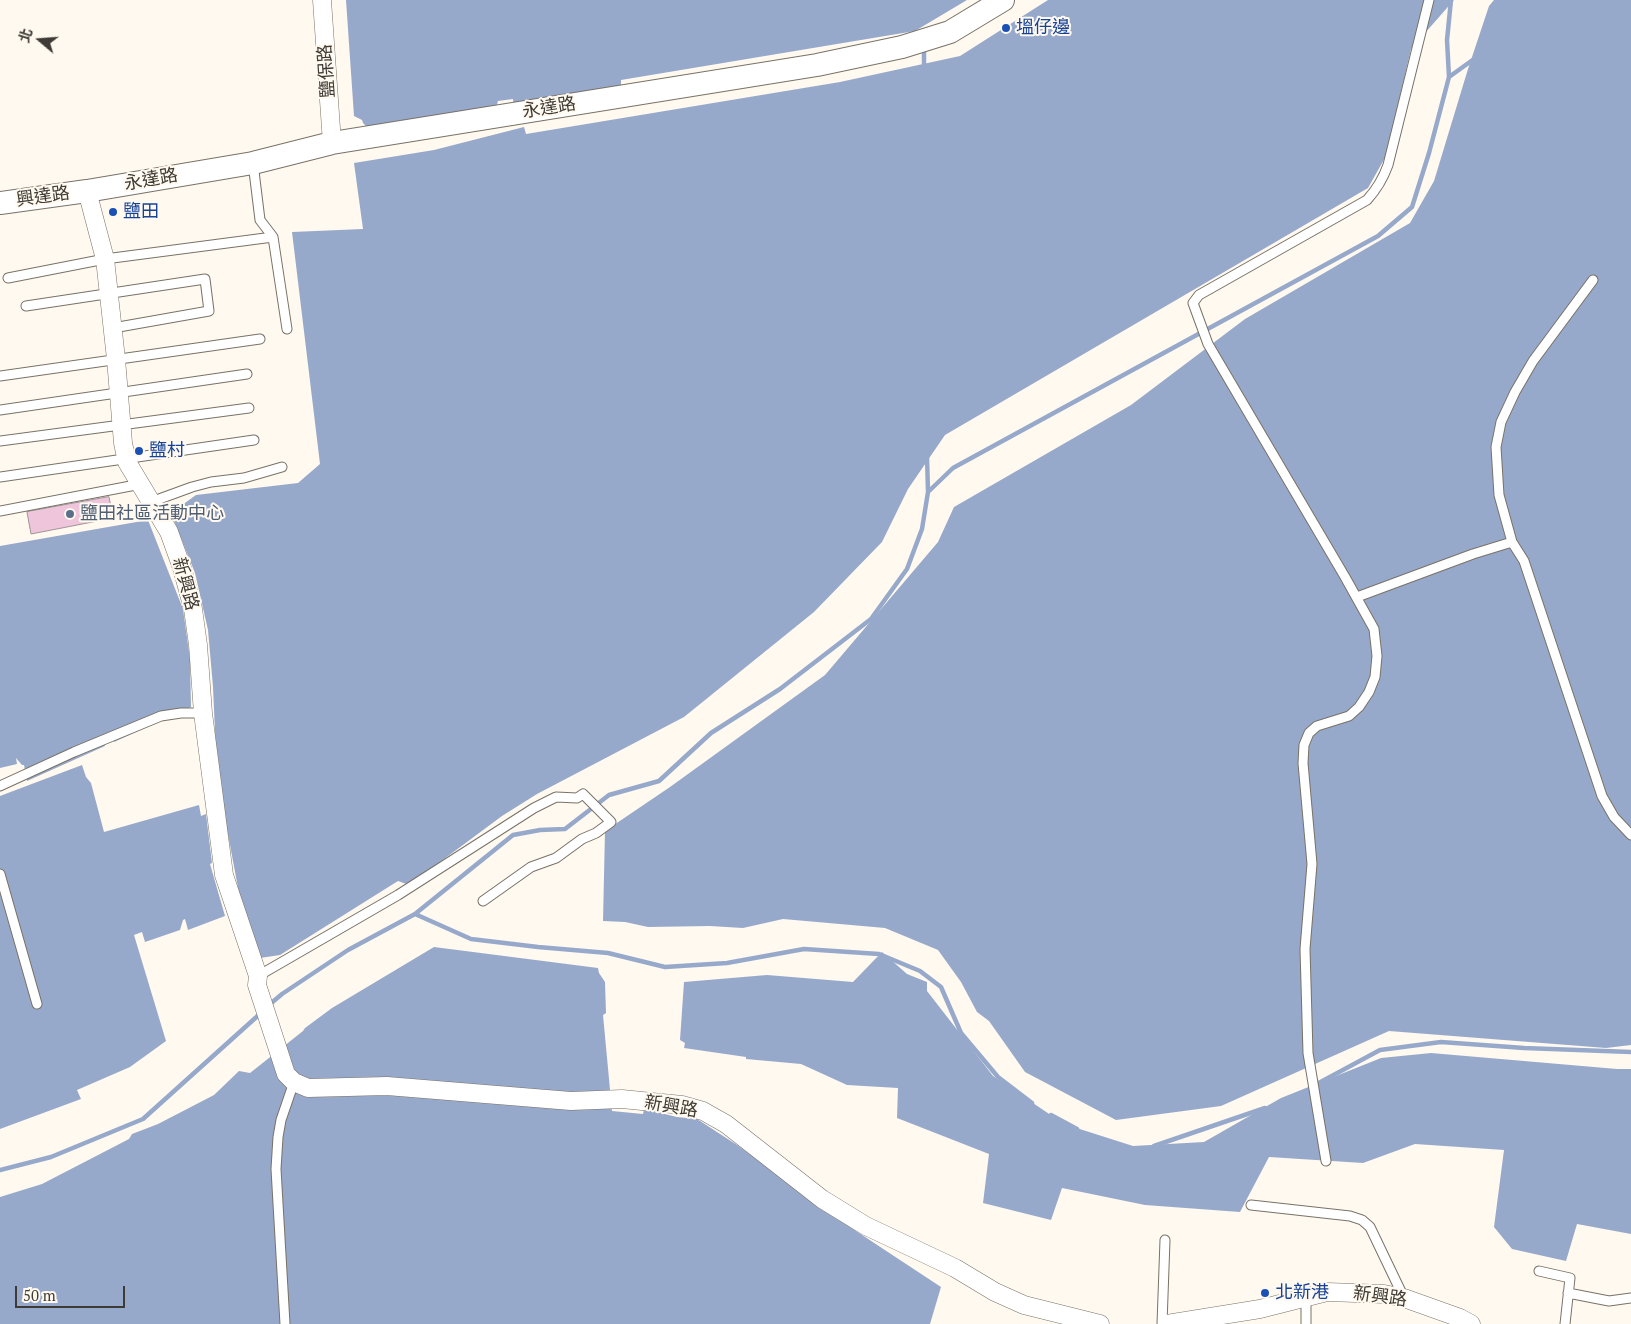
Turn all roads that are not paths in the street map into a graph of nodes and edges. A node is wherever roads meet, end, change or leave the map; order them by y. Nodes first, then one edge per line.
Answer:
1 (322, 0) edge
2 (1003, 0) edge
3 (1429, 0) edge
4 (332, 143) junction
5 (253, 163) junction
6 (87, 191) junction
7 (0, 203) edge
8 (273, 237) junction
9 (105, 259) junction
10 (8, 278) dead end
11 (1593, 280) dead end
12 (109, 294) junction
13 (26, 306) dead end
14 (113, 328) junction
15 (287, 328) dead end
16 (260, 340) dead end
17 (116, 359) junction
18 (247, 374) dead end
19 (0, 376) edge
20 (119, 393) junction
21 (249, 408) dead end
22 (0, 410) edge
23 (122, 425) junction
24 (254, 440) dead end
25 (0, 441) edge
26 (127, 458) junction
27 (282, 467) dead end
28 (0, 477) edge
29 (141, 484) junction
30 (151, 502) junction
31 (0, 511) edge
32 (1512, 542) junction
33 (1357, 596) junction
34 (203, 713) junction
35 (0, 786) edge
36 (1631, 835) edge
37 (0, 874) edge
38 (483, 901) dead end
39 (258, 981) junction
40 (37, 1004) dead end
41 (294, 1082) junction
42 (1326, 1161) dead end
43 (1251, 1205) dead end
44 (1165, 1240) dead end
45 (1539, 1271) dead end
46 (1568, 1292) junction
47 (1306, 1297) junction
48 (1404, 1298) junction
49 (1631, 1298) edge
50 (285, 1324) edge
51 (1100, 1324) edge
52 (1162, 1324) edge
53 (1167, 1324) edge
54 (1306, 1324) edge
55 (1471, 1324) edge
56 (1565, 1324) edge

1 - 4 street, 鹽保路
2 - 4 street, 永達路
3 - 33 lane
4 - 5 street, 永達路
5 - 6 street, 永達路
5 - 8 lane
6 - 7 street, 興達路
6 - 9 street, 新興路
8 - 9 lane
8 - 15 lane
9 - 10 lane
9 - 12 street, 新興路
11 - 32 lane
12 - 13 lane
12 - 14 street, 新興路
12 - 14 lane
14 - 17 street, 新興路
16 - 17 lane
17 - 19 lane
17 - 20 street, 新興路
18 - 20 lane
20 - 22 lane
20 - 23 street, 新興路
21 - 23 lane
23 - 25 lane
23 - 26 street, 新興路
24 - 26 lane
26 - 28 lane
26 - 29 street, 新興路
27 - 30 lane
29 - 30 street, 新興路
29 - 31 lane
30 - 34 street, 新興路
32 - 33 lane
32 - 36 lane
33 - 42 lane
34 - 35 lane
34 - 39 street, 新興路
37 - 40 lane
38 - 39 lane
39 - 41 street, 新興路
41 - 50 lane
41 - 51 street, 新興路
43 - 48 lane
44 - 52 lane
45 - 46 lane
46 - 49 lane
46 - 56 lane
47 - 48 street, 新興路
47 - 53 street, 新興路
47 - 54 lane
48 - 55 street, 新興路

